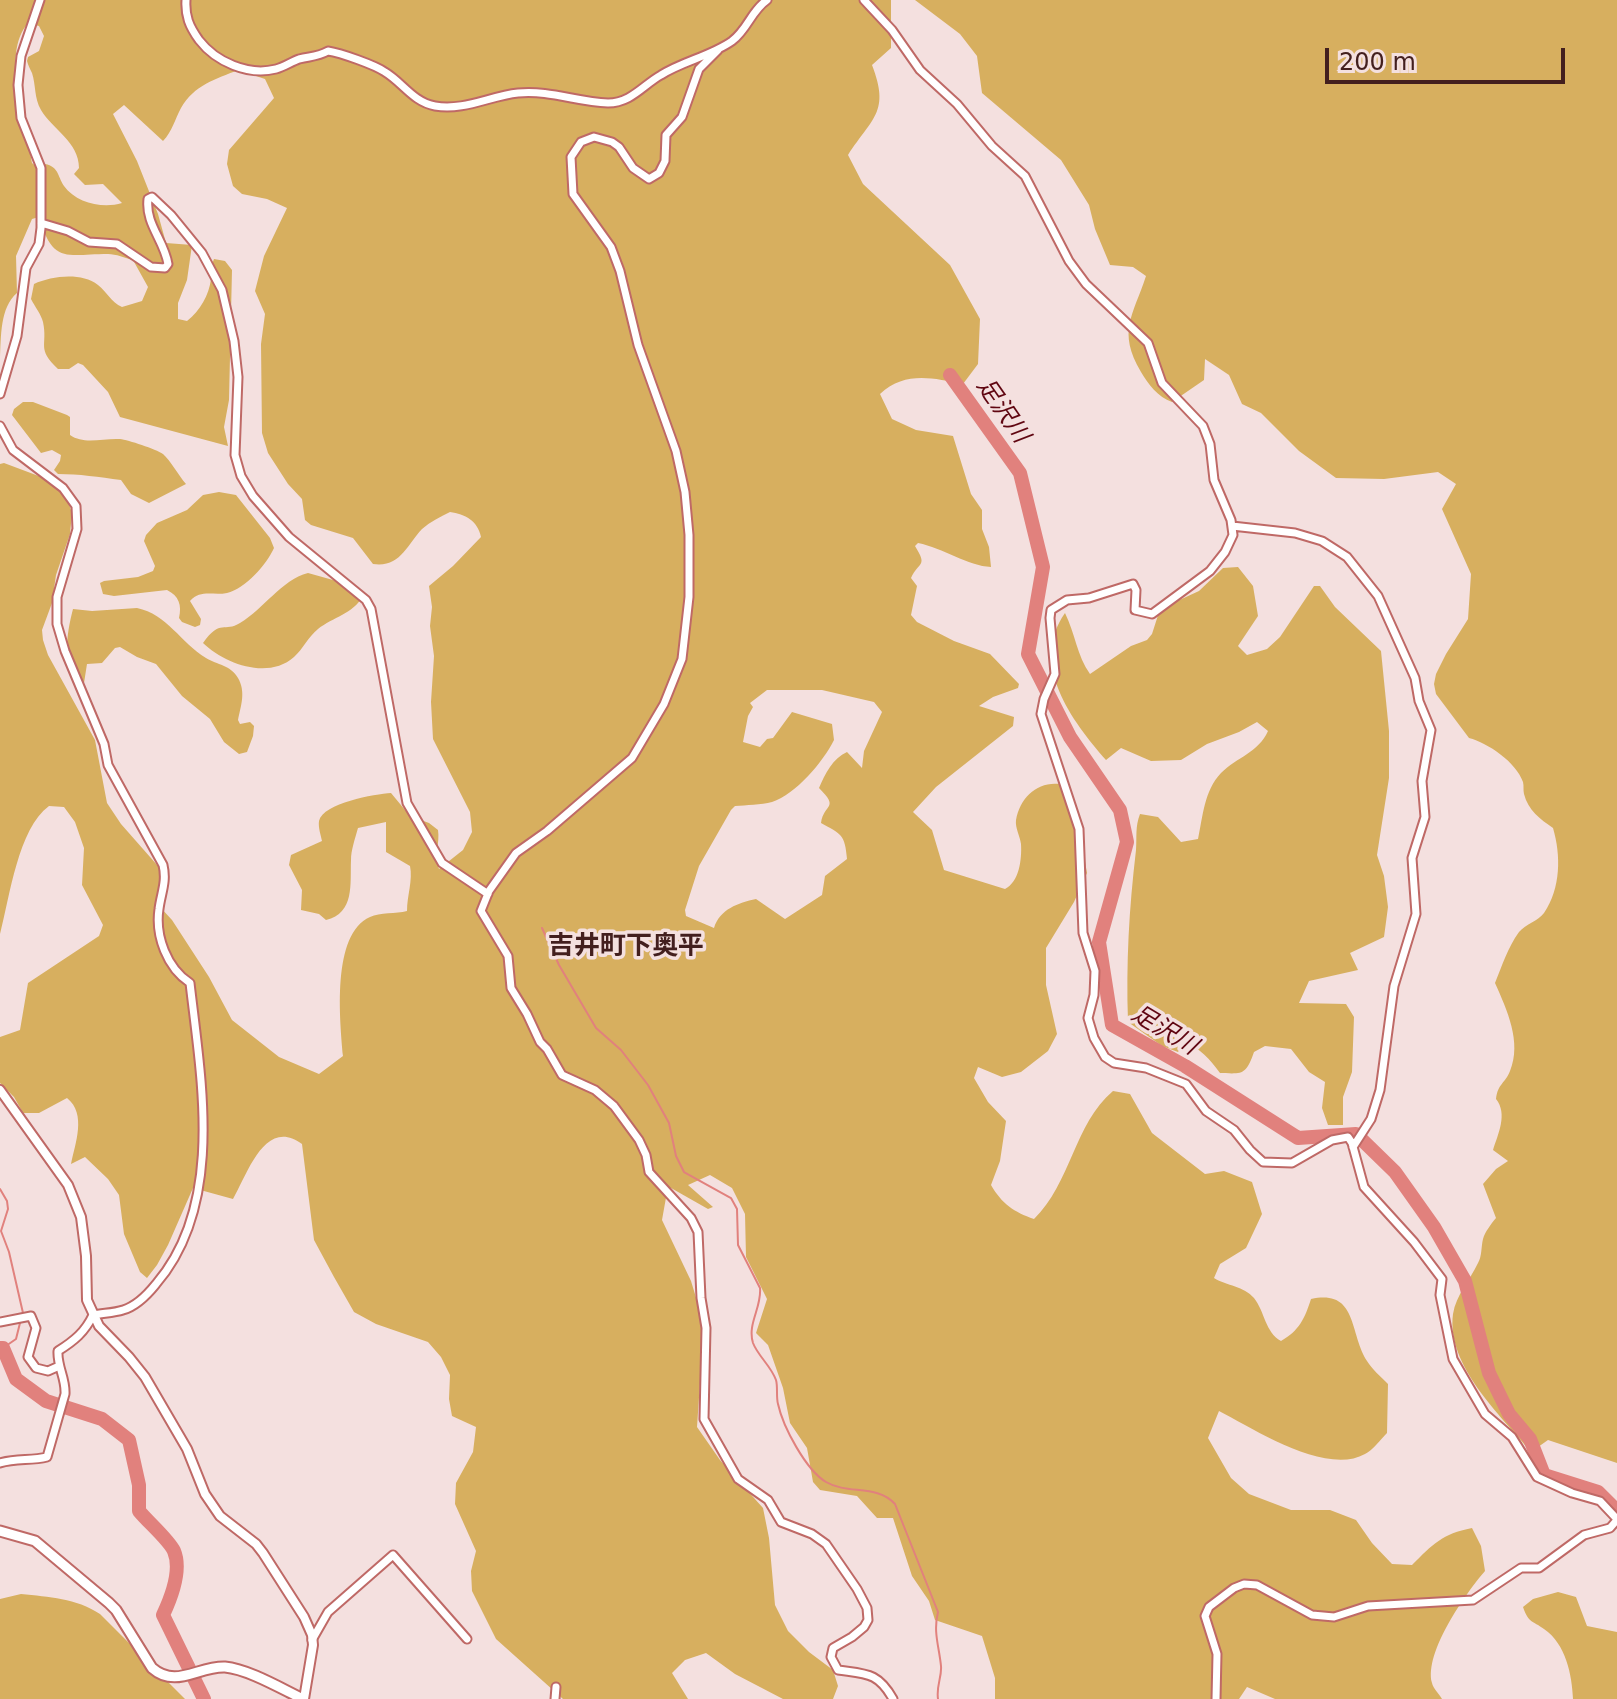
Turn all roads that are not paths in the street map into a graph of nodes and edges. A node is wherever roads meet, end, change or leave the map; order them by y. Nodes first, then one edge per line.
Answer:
1 (40, 0) edge
2 (186, 0) edge
3 (767, 0) edge
4 (864, 0) edge
5 (718, 50) junction
6 (41, 223) junction
7 (0, 394) edge
8 (0, 426) edge
9 (1232, 526) junction
10 (488, 894) junction
11 (0, 1090) edge
12 (1353, 1147) junction
13 (93, 1315) junction
14 (0, 1322) edge
15 (57, 1367) junction
16 (0, 1463) edge
17 (1617, 1520) edge
18 (0, 1531) edge
19 (467, 1639) dead end
20 (312, 1640) junction
21 (556, 1687) dead end
22 (304, 1699) edge
23 (555, 1699) edge
24 (893, 1699) edge
25 (1216, 1699) edge

1 - 6 street
2 - 5 street
3 - 5 street
4 - 9 street
5 - 10 street
6 - 7 street
6 - 10 street
8 - 13 street
9 - 12 street
9 - 12 street
10 - 24 street
11 - 13 street
12 - 17 street
13 - 15 street
13 - 20 street
14 - 15 street
15 - 16 street
17 - 25 street
18 - 22 main road
19 - 20 street
20 - 22 street
21 - 23 street

